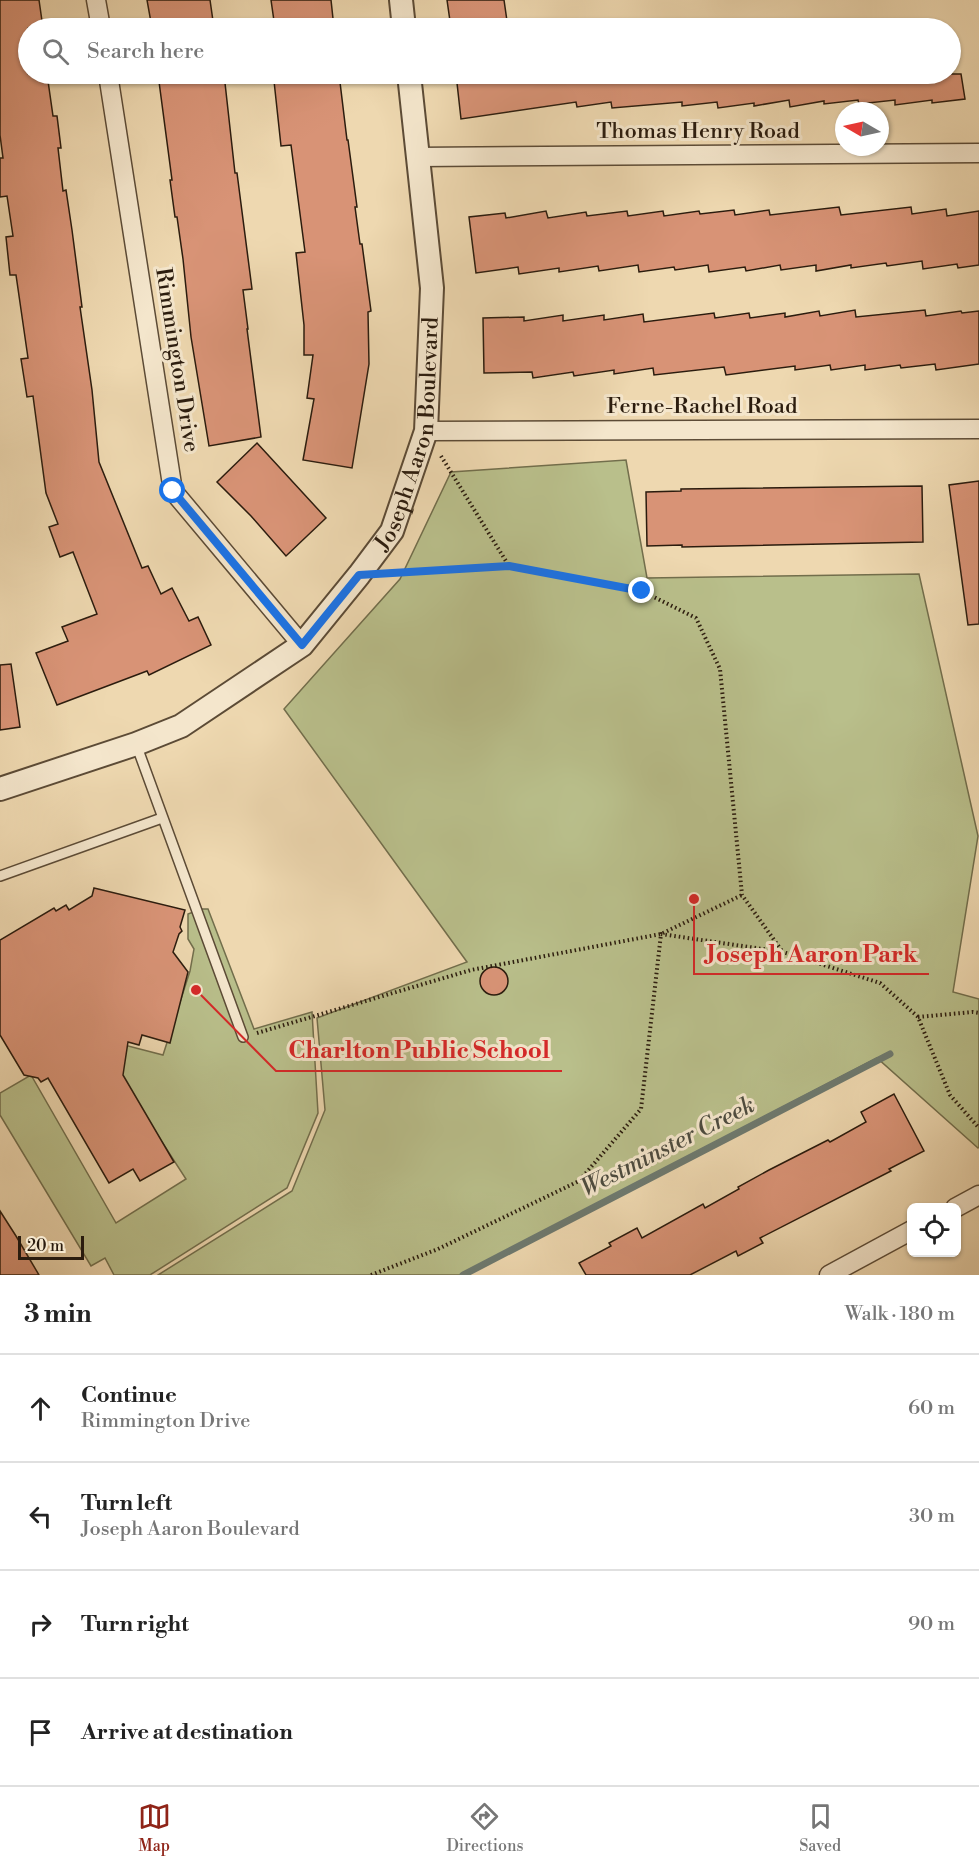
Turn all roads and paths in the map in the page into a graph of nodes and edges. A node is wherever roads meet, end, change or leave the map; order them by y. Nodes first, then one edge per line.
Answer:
1 (96, 0) edge
2 (401, 0) edge
3 (99, 18) edge
4 (403, 18) edge
5 (110, 84) edge
6 (410, 84) edge
7 (979, 153) edge
8 (418, 157) junction
9 (979, 429) edge
10 (426, 431) junction
11 (509, 566) junction
12 (359, 575) junction
13 (302, 645) junction
14 (135, 744) junction
15 (0, 789) edge
16 (162, 818) junction
17 (0, 876) edge
18 (742, 895) junction
19 (661, 934) junction
20 (783, 952) junction
21 (979, 1013) edge
22 (918, 1017) junction
23 (243, 1037) joint
24 (979, 1128) edge
25 (979, 1195) edge
26 (961, 1205) edge
27 (907, 1233) edge
28 (371, 1275) edge
29 (829, 1275) edge

1 - 3 street
2 - 4 street
5 - 13 street, Rimmington Drive
6 - 8 street, Joseph Aaron Boulevard
7 - 8 street, Thomas Henry Road
8 - 10 street, Joseph Aaron Boulevard
9 - 10 street, Ferne-Rachel Road
10 - 11 path
10 - 12 street, Joseph Aaron Boulevard
11 - 12 path
11 - 18 path
12 - 13 street, Joseph Aaron Boulevard
13 - 14 street, Joseph Aaron Boulevard
14 - 15 street, Joseph Aaron Boulevard
14 - 16 lane
16 - 17 lane
16 - 23 lane
18 - 19 path
18 - 20 path
19 - 20 path
19 - 23 path
19 - 28 path
20 - 22 path
21 - 22 path
22 - 24 path
25 - 26 street
27 - 29 street

